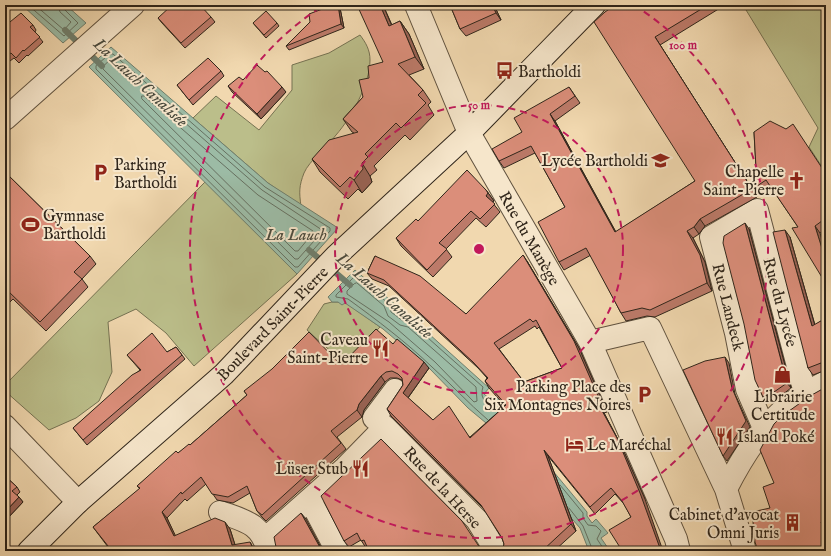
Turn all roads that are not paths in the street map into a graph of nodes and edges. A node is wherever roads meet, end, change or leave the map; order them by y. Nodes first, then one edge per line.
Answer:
1 (133, 5) edge
2 (416, 5) edge
3 (594, 5) edge
4 (5, 119) edge
5 (469, 133) junction
6 (757, 210) joint
7 (590, 342) junction
8 (826, 382) edge
9 (395, 390) dead end
10 (805, 393) junction
11 (5, 426) edge
12 (385, 427) junction
13 (764, 428) junction
14 (726, 489) junction
15 (310, 500) junction
16 (78, 502) junction
17 (220, 512) dead end
18 (267, 545) edge
19 (29, 551) edge
20 (337, 551) edge
21 (496, 551) edge
22 (679, 551) edge
23 (745, 551) edge

1 - 4 street
2 - 5 street, Rue du Manège
3 - 5 street, Boulevard Saint-Pierre
5 - 7 street, Rue du Manège
5 - 16 street, Boulevard Saint-Pierre
6 - 10 street, Rue du Lycée
6 - 13 street, Rue Landeck
7 - 14 street
7 - 22 street, Rue du Manège
8 - 10 street
9 - 12 street, Rue de la Herse
10 - 13 street
11 - 16 street
12 - 15 street
12 - 21 street, Rue de la Herse
13 - 14 street
14 - 23 street
15 - 18 street
15 - 20 street
16 - 19 street, Boulevard Saint-Pierre
17 - 18 street

